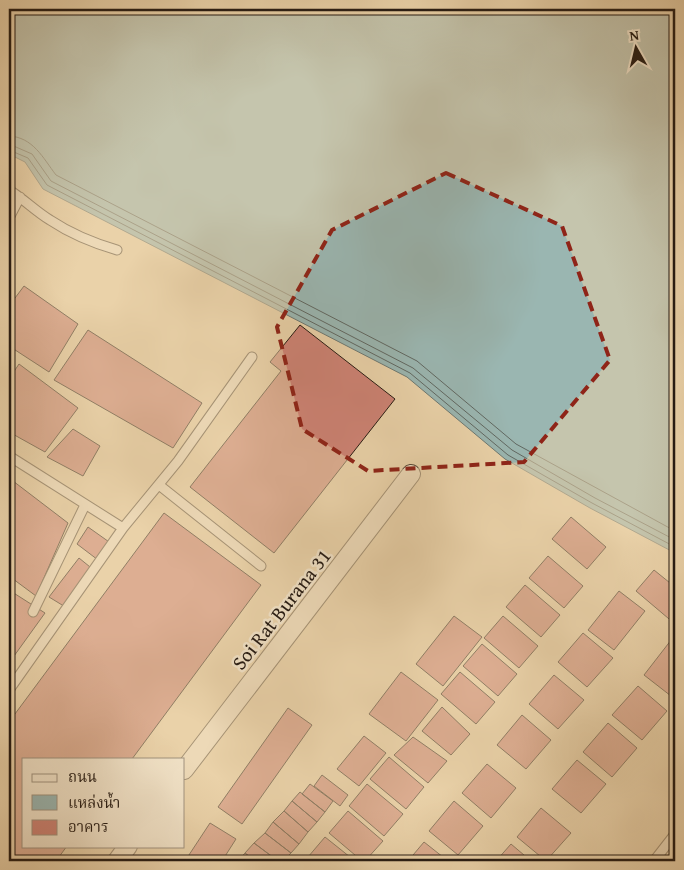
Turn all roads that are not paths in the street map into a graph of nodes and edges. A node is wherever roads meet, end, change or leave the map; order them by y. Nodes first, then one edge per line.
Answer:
1 (9, 190) edge
2 (20, 197) junction
3 (9, 218) edge
4 (117, 250) dead end
5 (252, 357) dead end
6 (9, 456) edge
7 (411, 474) dead end
8 (159, 485) junction
9 (85, 505) junction
10 (123, 528) junction
11 (261, 566) dead end
12 (33, 612) dead end
13 (9, 690) edge
14 (185, 769) edge
15 (675, 834) edge
16 (127, 848) edge
17 (118, 861) edge
18 (654, 861) edge

1 - 2 lane
2 - 3 lane
2 - 4 lane
5 - 8 lane
6 - 9 lane
7 - 14 street, Soi Rat Burana 31
8 - 10 lane
8 - 11 lane
9 - 10 lane
9 - 12 lane
10 - 13 lane
15 - 18 lane
16 - 17 street

